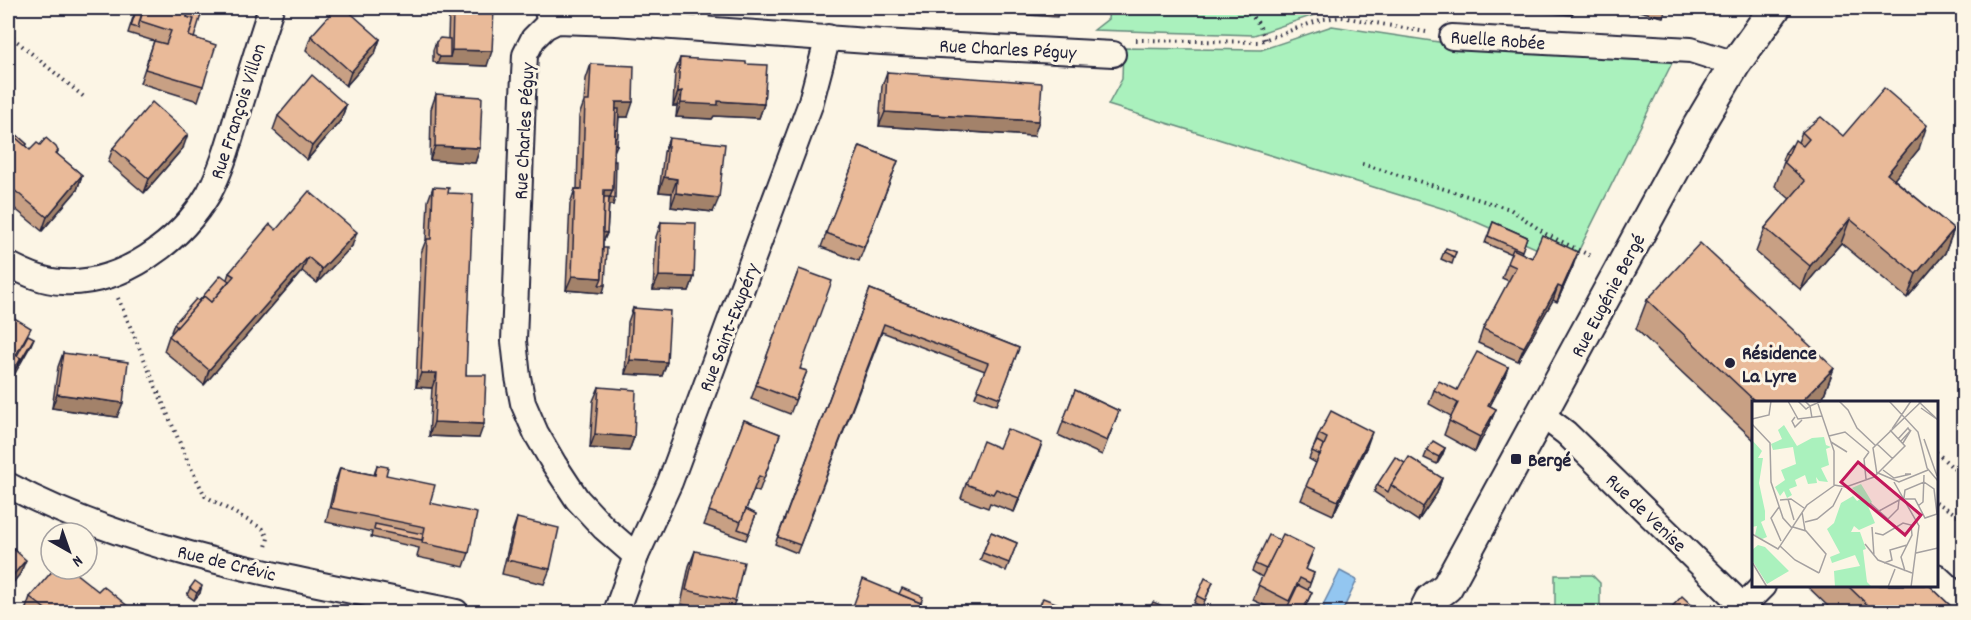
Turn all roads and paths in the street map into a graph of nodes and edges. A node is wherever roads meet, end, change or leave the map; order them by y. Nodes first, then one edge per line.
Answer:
1 (270, 8) edge
2 (1231, 8) edge
3 (1775, 8) edge
4 (543, 17) edge
5 (703, 18) edge
6 (8, 34) edge
7 (828, 37) junction
8 (1452, 37) joint
9 (1265, 40) junction
10 (1113, 54) joint
11 (1735, 64) junction
12 (84, 97) dead end
13 (1362, 164) dead end
14 (8, 264) edge
15 (1620, 270) junction
16 (109, 276) junction
17 (1542, 415) junction
18 (1938, 454) edge
19 (1964, 478) edge
20 (8, 485) edge
21 (1938, 502) edge
22 (248, 519) dead end
23 (1964, 519) edge
24 (636, 556) junction
25 (1938, 578) edge
26 (1762, 587) edge
27 (1448, 600) edge
28 (1964, 602) edge
29 (1746, 609) edge
30 (456, 612) edge
31 (616, 612) edge
32 (1424, 612) edge

1 - 16 street, Rue François Villon
2 - 9 path
3 - 11 street, Rue Eugénie Bergé
4 - 5 street, Rue Charles Péguy
4 - 24 street, Rue Charles Péguy
5 - 7 street, Rue Charles Péguy
6 - 12 path
7 - 10 street, Rue Charles Péguy
7 - 24 street, Rue Saint-Exupéry
8 - 9 path, Ruelle Robée
8 - 11 street, Ruelle Robée
9 - 10 path, Ruelle Robée
11 - 15 street, Rue Eugénie Bergé
13 - 15 path
14 - 16 street, Rue François Villon
15 - 17 street, Rue Eugénie Bergé
16 - 22 path
17 - 27 street, Rue Eugénie Bergé
17 - 29 street, Rue de Venise
18 - 19 path
20 - 30 street, Rue de Crévic
21 - 23 path
24 - 31 street, Rue Saint-Exupéry
25 - 28 street
26 - 29 street
27 - 32 street, Rue Eugénie Bergé

